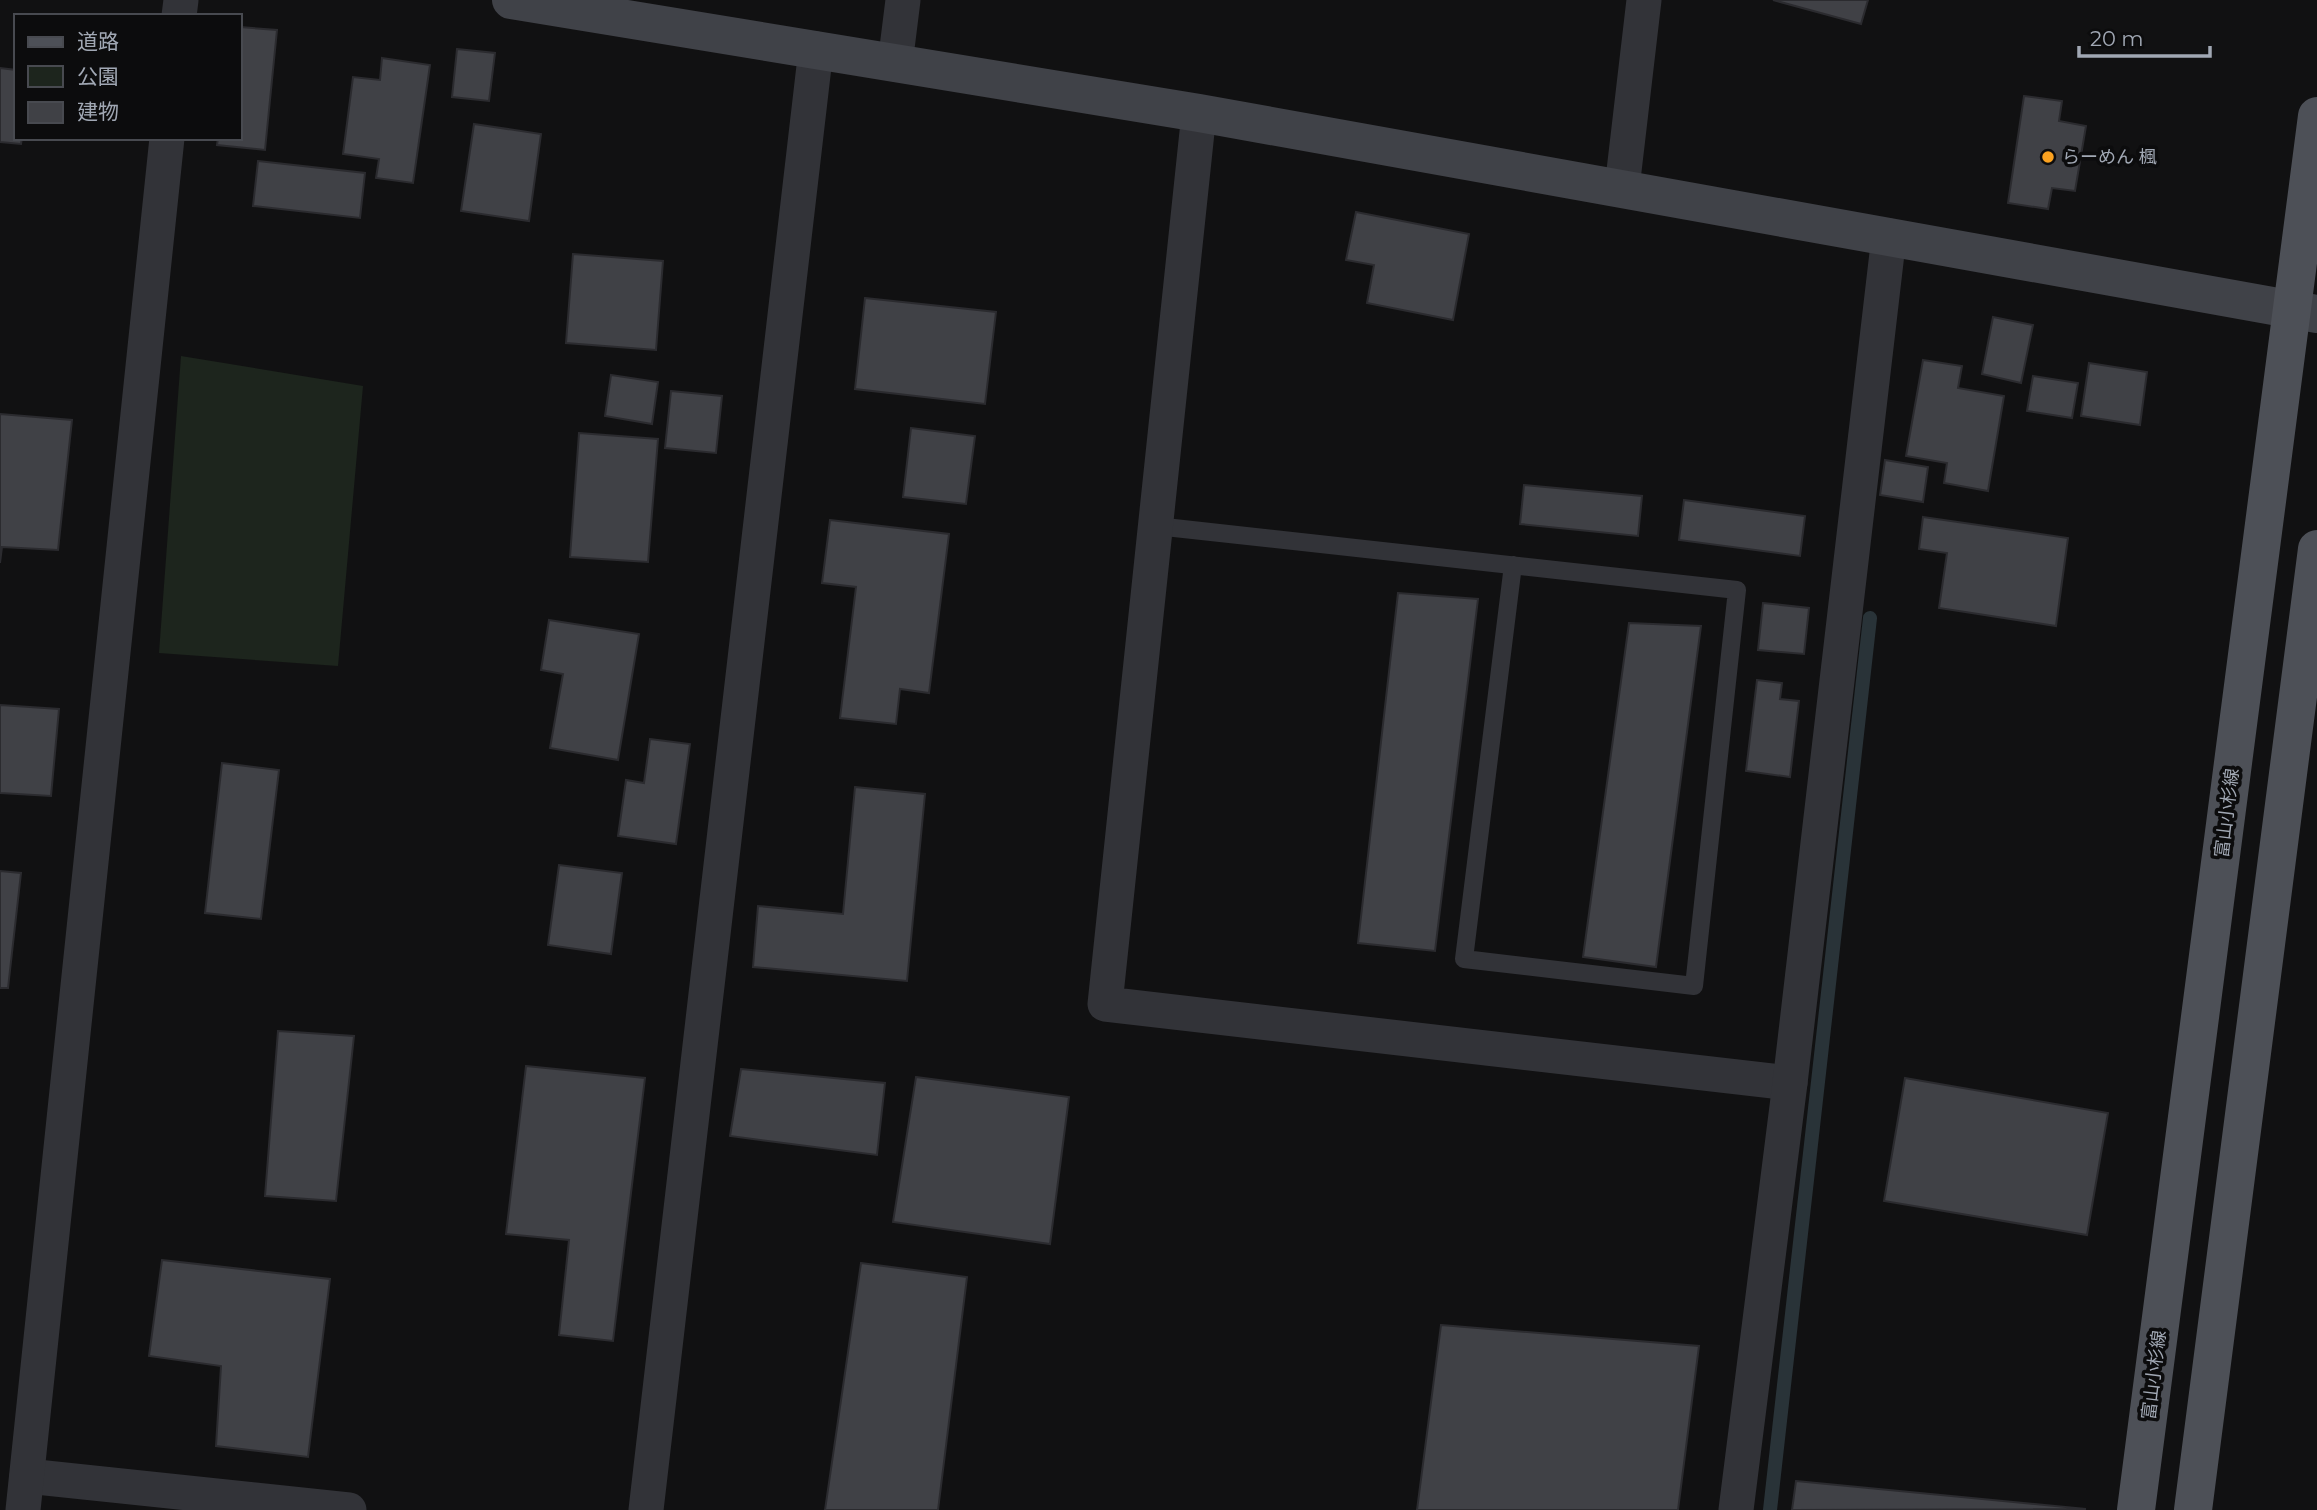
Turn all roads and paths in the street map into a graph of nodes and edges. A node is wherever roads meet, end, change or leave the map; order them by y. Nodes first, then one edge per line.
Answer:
1 (511, 0) edge
2 (903, 0) edge
3 (1644, 0) edge
4 (816, 49) junction
5 (895, 64) junction
6 (1199, 113) junction
7 (2317, 116) edge
8 (167, 140) edge
9 (1622, 188) junction
10 (1889, 236) junction
11 (2305, 312) edge
12 (1156, 526) junction
13 (2317, 549) edge
14 (1513, 565) junction
15 (1790, 1083) junction
16 (27, 1476) junction
17 (23, 1510) edge
18 (349, 1510) edge
19 (646, 1510) edge
20 (1737, 1510) edge
21 (2136, 1510) edge
22 (2193, 1510) edge

1 - 4 street
2 - 5 street
3 - 9 street
4 - 5 street
4 - 19 street
5 - 6 street
6 - 9 street
6 - 12 street
7 - 11 main road, 富山小杉線
8 - 16 street
9 - 10 street
10 - 11 street
10 - 15 street
11 - 21 main road, 富山小杉線
12 - 14 lane
12 - 15 street
13 - 22 main road
14 - 14 lane
15 - 20 street
16 - 17 street
16 - 18 street

